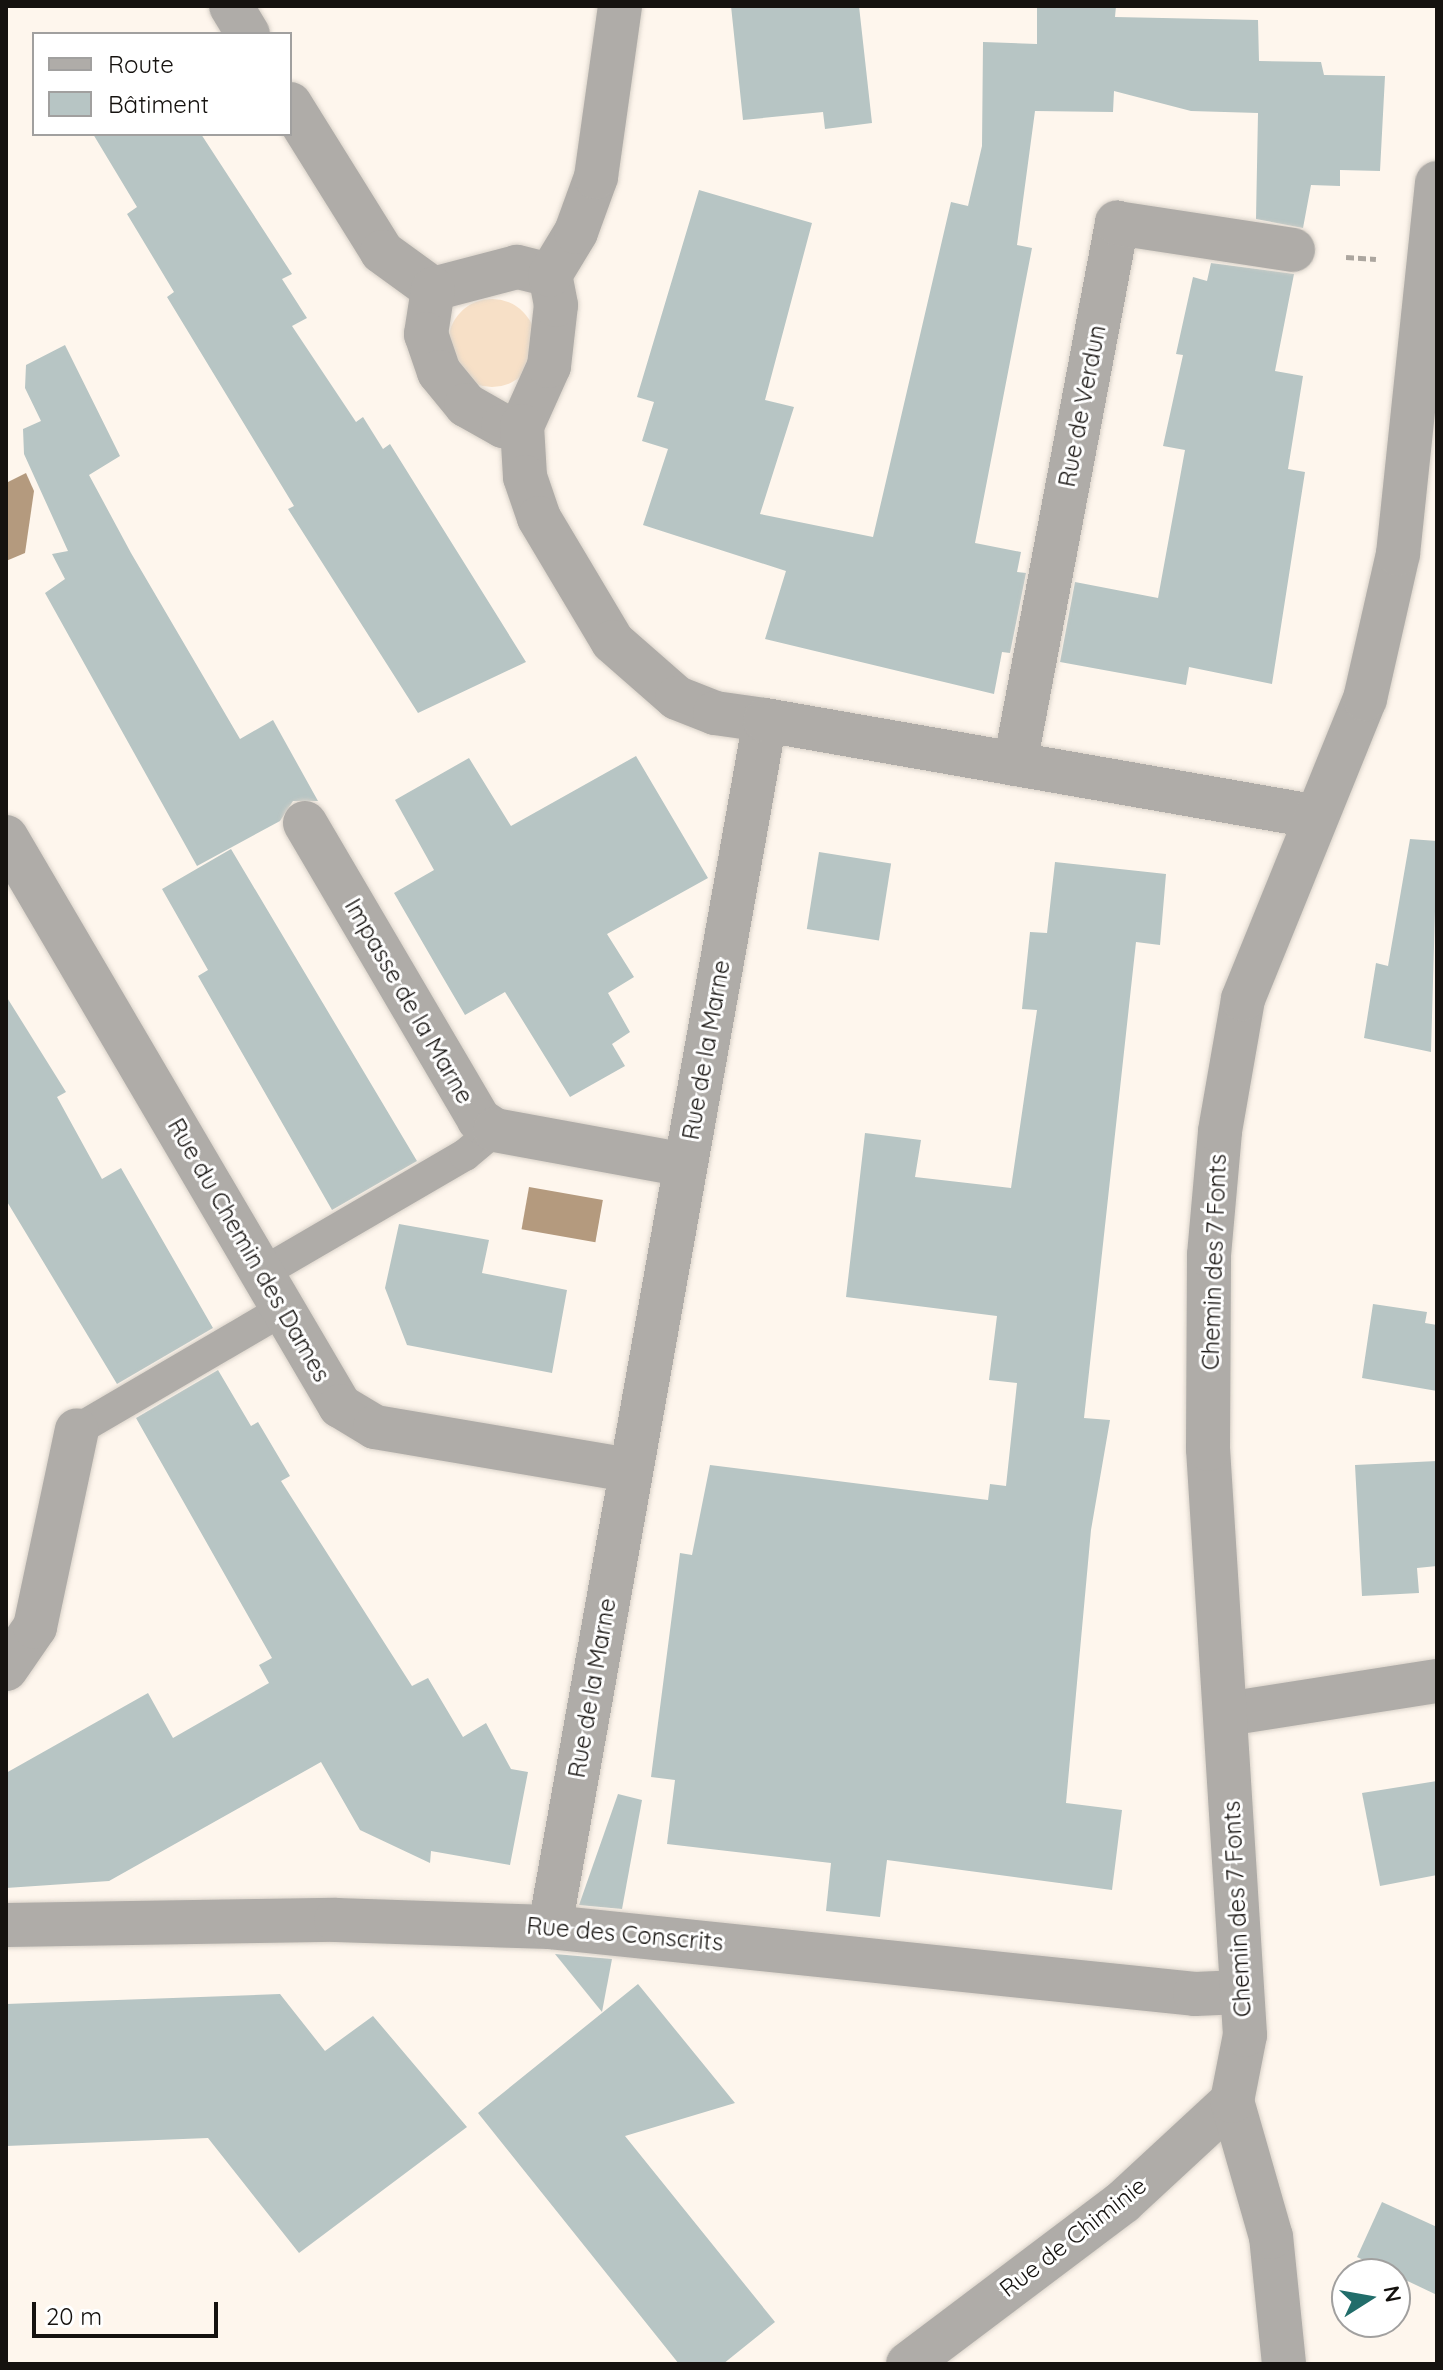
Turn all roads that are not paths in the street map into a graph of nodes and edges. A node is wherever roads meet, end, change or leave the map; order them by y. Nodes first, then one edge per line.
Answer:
1 (231, 6) edge
2 (620, 6) edge
3 (247, 32) edge
4 (292, 107) edge
5 (1437, 183) edge
6 (1293, 250) road end
7 (550, 275) junction
8 (433, 289) junction
9 (1427, 394) edge
10 (522, 426) junction
11 (765, 720) junction
12 (1015, 764) junction
13 (1312, 816) junction
14 (305, 823) dead end
15 (6, 837) edge
16 (495, 1130) junction
17 (685, 1165) junction
18 (273, 1291) junction
19 (77, 1430) joint
20 (630, 1470) junction
21 (6, 1669) edge
22 (1437, 1681) edge
23 (1226, 1714) junction
24 (6, 1925) edge
25 (550, 1927) junction
26 (1241, 1992) junction
27 (1232, 2101) junction
28 (908, 2364) edge
29 (1284, 2364) edge

1 - 3 street
2 - 7 street
4 - 8 street
5 - 9 street, Chemin des 7 Fonts
6 - 12 street, Rue de Verdun
7 - 8 street
7 - 10 street
8 - 10 street
9 - 13 street, Chemin des 7 Fonts
10 - 11 street
11 - 12 street
11 - 17 street, Rue de la Marne
12 - 13 street
13 - 23 street, Chemin des 7 Fonts
14 - 16 street, Impasse de la Marne
15 - 18 street, Rue du Chemin des Dames
16 - 17 street
16 - 18 lane
17 - 20 street, Rue de la Marne
18 - 19 lane
18 - 20 street, Rue du Chemin des Dames
19 - 21 street
20 - 25 street, Rue de la Marne
22 - 23 street
23 - 26 street, Chemin des 7 Fonts
24 - 25 street, Rue des Conscrits
25 - 26 street, Rue des Conscrits
26 - 27 street, Chemin des 7 Fonts
27 - 28 street, Rue de Chiminie
27 - 29 street, Chemin des 7 Fonts

